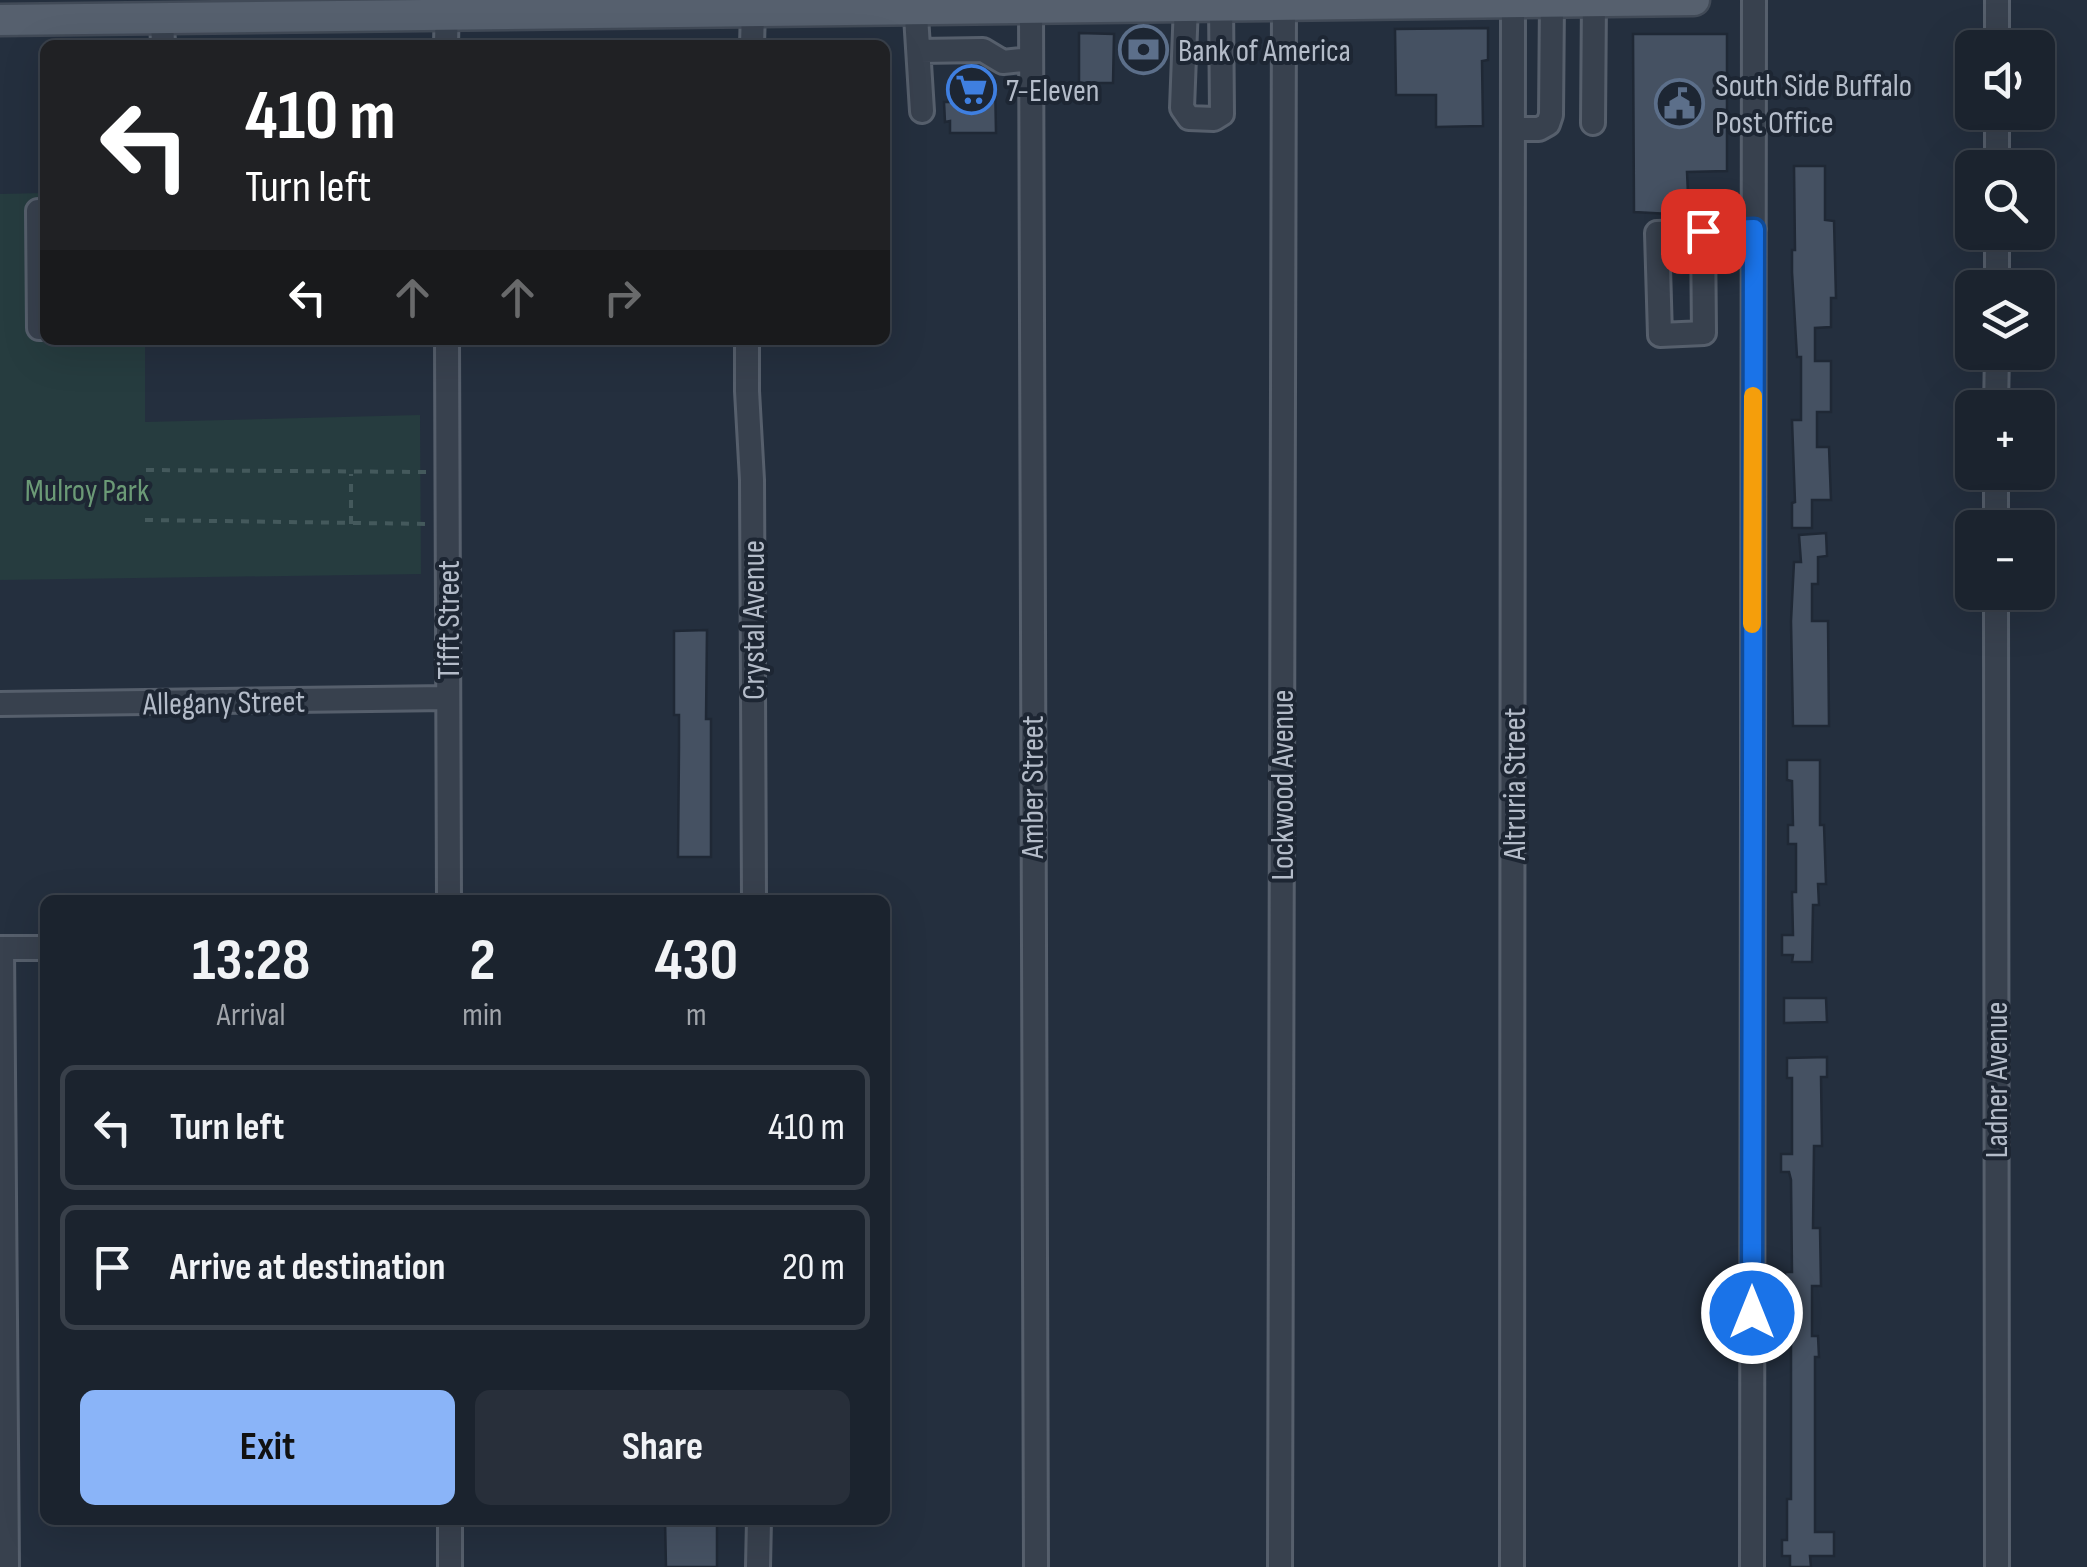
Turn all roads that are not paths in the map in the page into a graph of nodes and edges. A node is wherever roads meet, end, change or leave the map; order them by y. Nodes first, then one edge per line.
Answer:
1 (1594, 0) edge
2 (1641, 0) edge
3 (1694, 0) edge
4 (1754, 0) edge
5 (1997, 0) edge
6 (1403, 1) edge
7 (1552, 1) edge
8 (1284, 2) edge
9 (1514, 2) edge
10 (1167, 3) edge
11 (915, 4) edge
12 (1221, 4) junction
13 (671, 6) edge
14 (1031, 7) junction
15 (982, 8) junction
16 (207, 9) edge
17 (753, 10) junction
18 (0, 20) edge
19 (446, 20) edge
20 (1997, 30) edge
21 (163, 32) edge
22 (752, 40) edge
23 (920, 50) junction
24 (983, 50) junction
25 (1031, 59) junction
26 (922, 111) dead end
27 (1593, 123) dead end
28 (1514, 129) junction
29 (40, 212) edge
30 (1754, 229) junction
31 (1703, 231) junction
32 (40, 328) edge
33 (447, 345) edge
34 (748, 345) edge
35 (1996, 610) edge
36 (448, 698) junction
37 (0, 704) edge
38 (449, 895) edge
39 (754, 895) edge
40 (1, 948) edge
41 (40, 948) edge
42 (450, 1525) edge
43 (758, 1525) edge
44 (6, 1567) edge
45 (450, 1567) edge
46 (758, 1567) edge
47 (1036, 1567) edge
48 (1280, 1567) edge
49 (1512, 1567) edge
50 (1752, 1567) edge
51 (1997, 1567) edge

1 - 2 main road
1 - 7 main road
1 - 27 street
2 - 3 main road
4 - 30 street
5 - 20 street
6 - 8 main road
6 - 9 main road
7 - 9 main road
7 - 28 street
8 - 12 main road
8 - 48 street, Lockwood Avenue
9 - 28 street, Altruria Street
10 - 12 main road
10 - 12 street
10 - 14 main road
11 - 15 main road
11 - 17 main road
11 - 23 street
13 - 17 main road
13 - 19 main road
14 - 15 main road
14 - 25 street, Amber Street
15 - 24 street
16 - 19 main road
16 - 21 main road
17 - 22 street
18 - 21 main road
23 - 24 street
23 - 26 street
24 - 25 street
25 - 47 street, Amber Street
28 - 49 street, Altruria Street
29 - 32 street
30 - 31 street
30 - 50 street
31 - 31 street
33 - 36 street, Tifft Street
34 - 39 street, Crystal Avenue
35 - 51 street, Ladner Avenue
36 - 37 street, Allegany Street
36 - 38 street, Tifft Street
40 - 41 street
40 - 44 street
42 - 45 street
43 - 46 street

